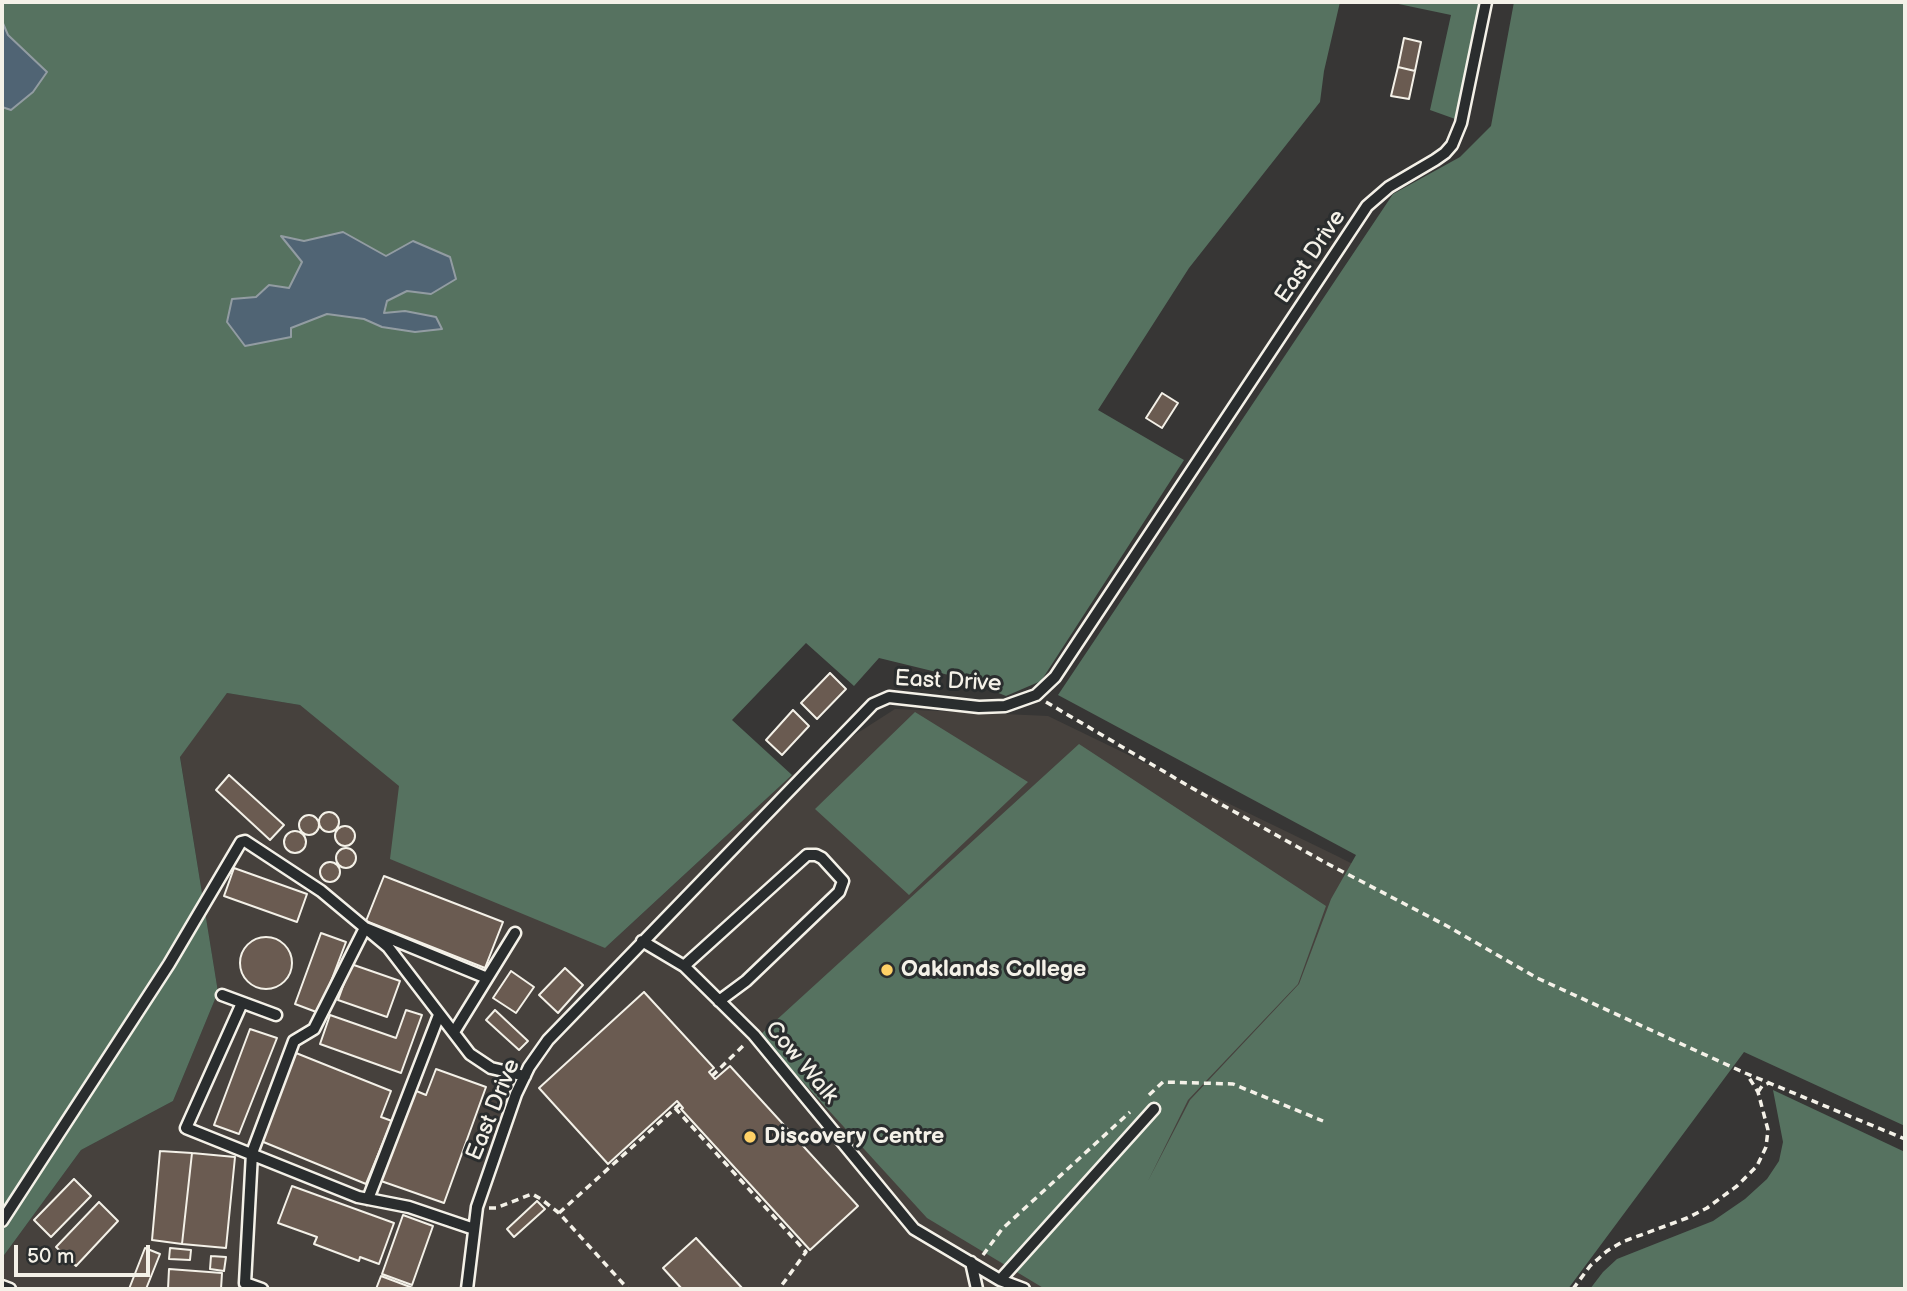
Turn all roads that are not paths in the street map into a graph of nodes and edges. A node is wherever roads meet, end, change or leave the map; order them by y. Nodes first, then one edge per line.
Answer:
1 (1486, 2) edge
2 (365, 928) junction
3 (515, 933) dead end
4 (642, 941) junction
5 (684, 966) junction
6 (487, 978) junction
7 (222, 995) dead end
8 (719, 1002) junction
9 (242, 1003) junction
10 (276, 1015) dead end
11 (439, 1015) junction
12 (454, 1032) junction
13 (524, 1076) junction
14 (1154, 1109) dead end
15 (252, 1153) junction
16 (368, 1199) junction
17 (2, 1221) edge
18 (474, 1229) junction
19 (971, 1262) junction
20 (1000, 1280) junction
21 (2, 1286) edge
22 (244, 1286) edge
23 (10, 1289) edge
24 (262, 1289) edge
25 (467, 1289) edge
26 (977, 1289) edge
27 (1023, 1289) edge

1 - 4 lane, East Drive
2 - 6 lane
2 - 11 lane
2 - 15 lane
2 - 17 lane
3 - 6 lane
4 - 5 lane, Cow Walk
4 - 13 lane, East Drive
5 - 8 lane, Cow Walk
5 - 8 lane
6 - 12 lane
7 - 9 lane
8 - 19 lane, Cow Walk
9 - 10 lane
9 - 15 lane
11 - 12 lane
11 - 16 lane
12 - 13 lane
13 - 18 lane, East Drive
14 - 20 lane
15 - 16 lane
15 - 22 lane
16 - 18 lane
18 - 25 lane, East Drive
19 - 20 lane, Cow Walk
19 - 26 lane
20 - 27 lane, Cow Walk
21 - 23 lane
22 - 24 lane

